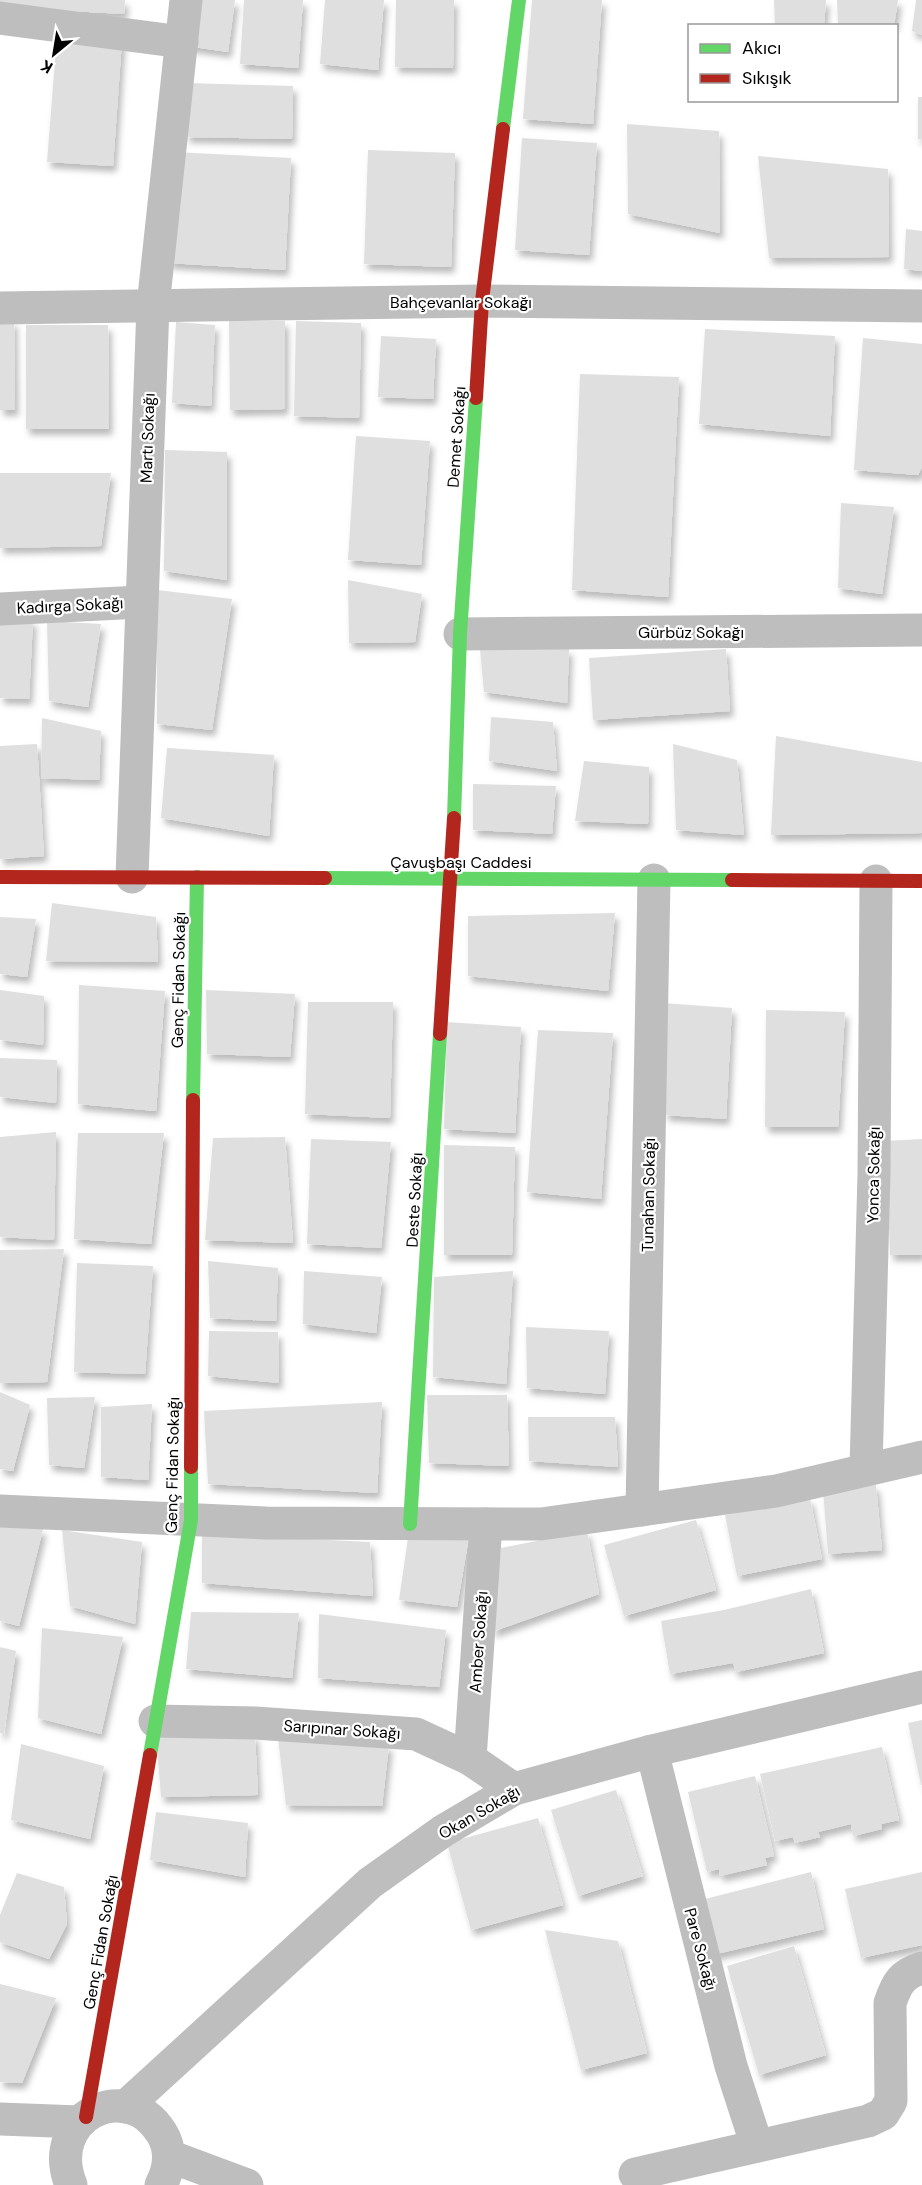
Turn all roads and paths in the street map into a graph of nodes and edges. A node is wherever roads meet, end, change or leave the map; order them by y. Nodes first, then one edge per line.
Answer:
1 (186, 0) edge
2 (519, 0) edge
3 (0, 18) edge
4 (182, 42) junction
5 (482, 301) junction
6 (153, 306) junction
7 (922, 306) edge
8 (0, 308) edge
9 (141, 602) junction
10 (0, 609) edge
11 (922, 630) edge
12 (459, 634) junction
13 (0, 877) edge
14 (132, 877) junction
15 (197, 877) junction
16 (452, 879) junction
17 (654, 880) junction
18 (876, 881) junction
19 (922, 881) edge
20 (922, 1457) edge
21 (866, 1469) junction
22 (642, 1510) junction
23 (0, 1512) edge
24 (191, 1520) junction
25 (410, 1524) junction
26 (486, 1524) junction
27 (922, 1687) edge
28 (155, 1721) junction
29 (652, 1751) junction
30 (470, 1759) junction
31 (513, 1789) junction
32 (922, 1968) edge
33 (125, 2107) junction
34 (0, 2119) edge
35 (82, 2120) junction
36 (757, 2146) junction
37 (165, 2171) edge
38 (635, 2174) dead end
39 (64, 2180) edge
40 (247, 2185) edge

1 - 4 street, Martı Sokağı
2 - 5 street, Demet Sokağı
3 - 4 street
4 - 6 street, Martı Sokağı
5 - 6 street, Bahçevanlar Sokağı
5 - 7 street, Bahçevanlar Sokağı
5 - 12 street, Demet Sokağı
6 - 8 street, Bahçevanlar Sokağı
6 - 9 street, Martı Sokağı
9 - 10 street, Kadırga Sokağı
9 - 14 street, Martı Sokağı
11 - 12 street, Gürbüz Sokağı
12 - 16 street, Demet Sokağı
13 - 14 street, Çavuşbaşı Caddesi
14 - 15 street, Çavuşbaşı Caddesi
15 - 16 street, Çavuşbaşı Caddesi
15 - 24 street, Genç Fidan Sokağı
16 - 17 street, Çavuşbaşı Caddesi
16 - 25 street, Deste Sokağı
17 - 18 street, Çavuşbaşı Caddesi
17 - 22 street, Tunahan Sokağı
18 - 19 street, Çavuşbaşı Caddesi
18 - 21 street, Yonca Sokağı
20 - 21 street
21 - 22 street
22 - 26 street
23 - 24 street
24 - 25 street
24 - 28 street, Genç Fidan Sokağı
25 - 26 street
26 - 30 street, Amber Sokağı
27 - 29 street, Okan Sokağı
28 - 30 street, Sarıpınar Sokağı
28 - 35 street, Genç Fidan Sokağı
29 - 31 street, Okan Sokağı
29 - 36 street, Pare Sokağı
30 - 31 street, Sarıpınar Sokağı
31 - 33 street, Okan Sokağı
32 - 36 street
33 - 35 street
33 - 37 street
34 - 35 street
35 - 39 street
36 - 38 street
37 - 40 street

